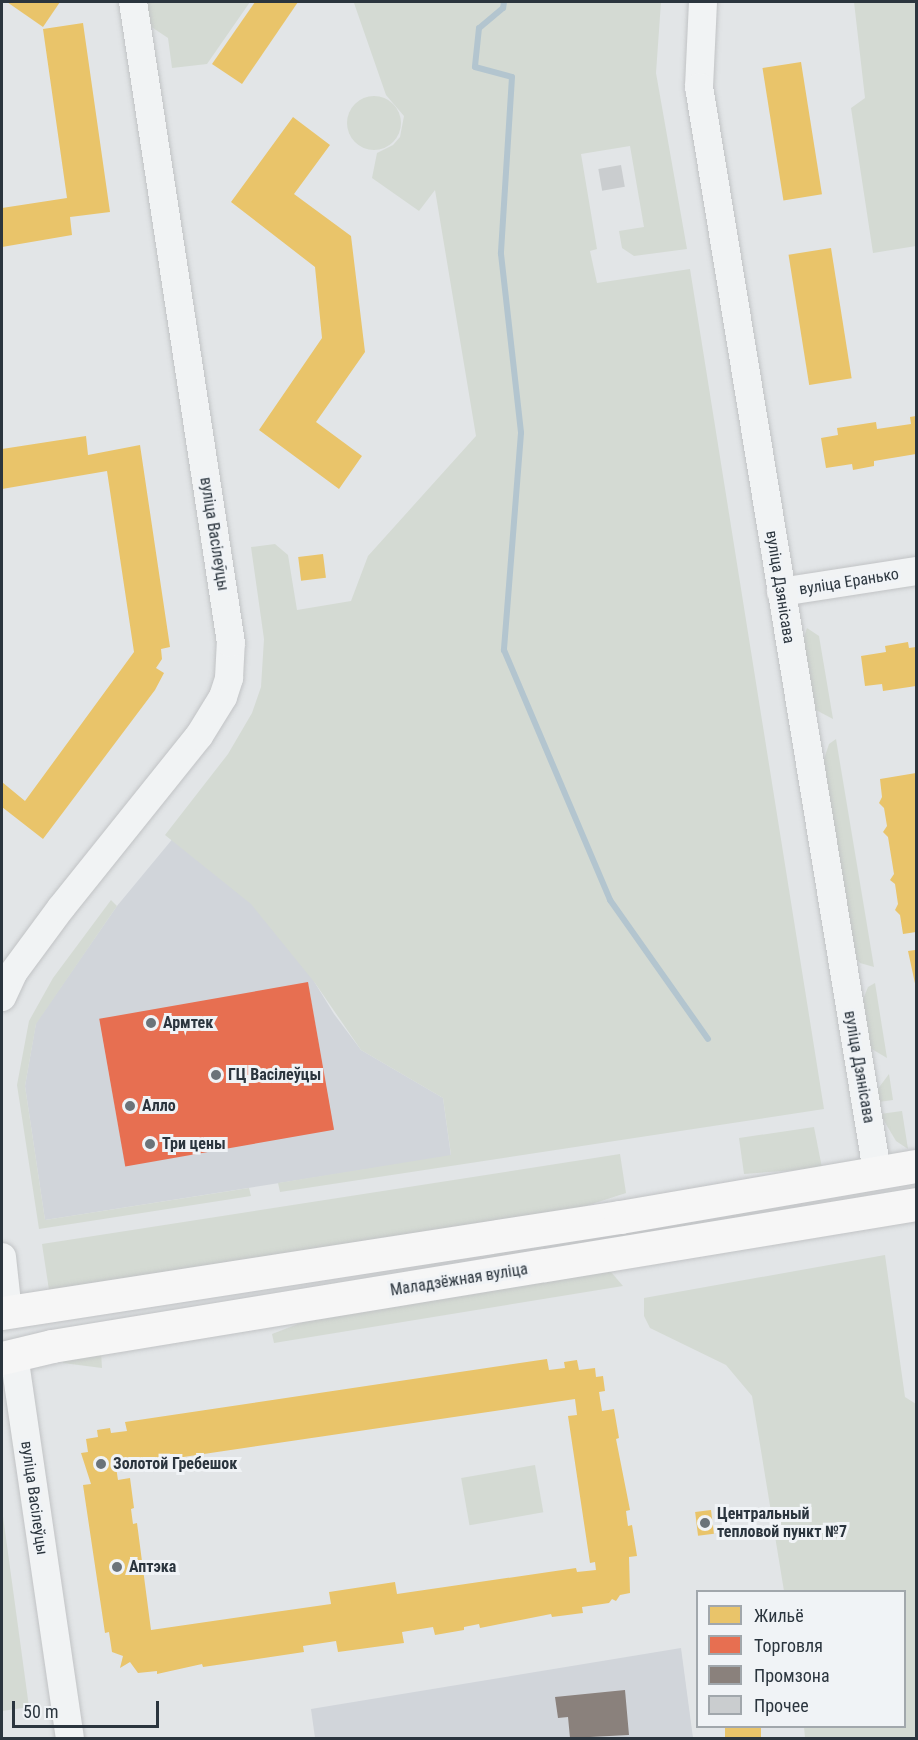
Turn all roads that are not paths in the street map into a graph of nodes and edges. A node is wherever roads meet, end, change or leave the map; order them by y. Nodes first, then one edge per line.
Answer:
1 (133, 2) edge
2 (703, 2) edge
3 (916, 571) edge
4 (781, 592) junction
5 (2, 997) edge
6 (916, 1166) edge
7 (878, 1172) junction
8 (916, 1204) edge
9 (884, 1210) junction
10 (620, 1217) junction
11 (627, 1253) junction
12 (2, 1257) edge
13 (5, 1313) edge
14 (8, 1356) edge
15 (70, 1738) edge

1 - 5 street, вуліца Васілеўцы
2 - 4 street, вуліца Дзянісава
3 - 4 street, вуліца Еранько
4 - 7 street, вуліца Дзянісава
6 - 7 main road
7 - 9 main road
7 - 10 main road
8 - 9 main road, Маладзёжная вуліца
9 - 11 main road, Маладзёжная вуліца
10 - 11 main road
10 - 13 main road
11 - 14 main road, Маладзёжная вуліца
12 - 13 street, вуліца Васілеўцы
13 - 14 main road, вуліца Васілеўцы
14 - 15 street, вуліца Васілеўцы

